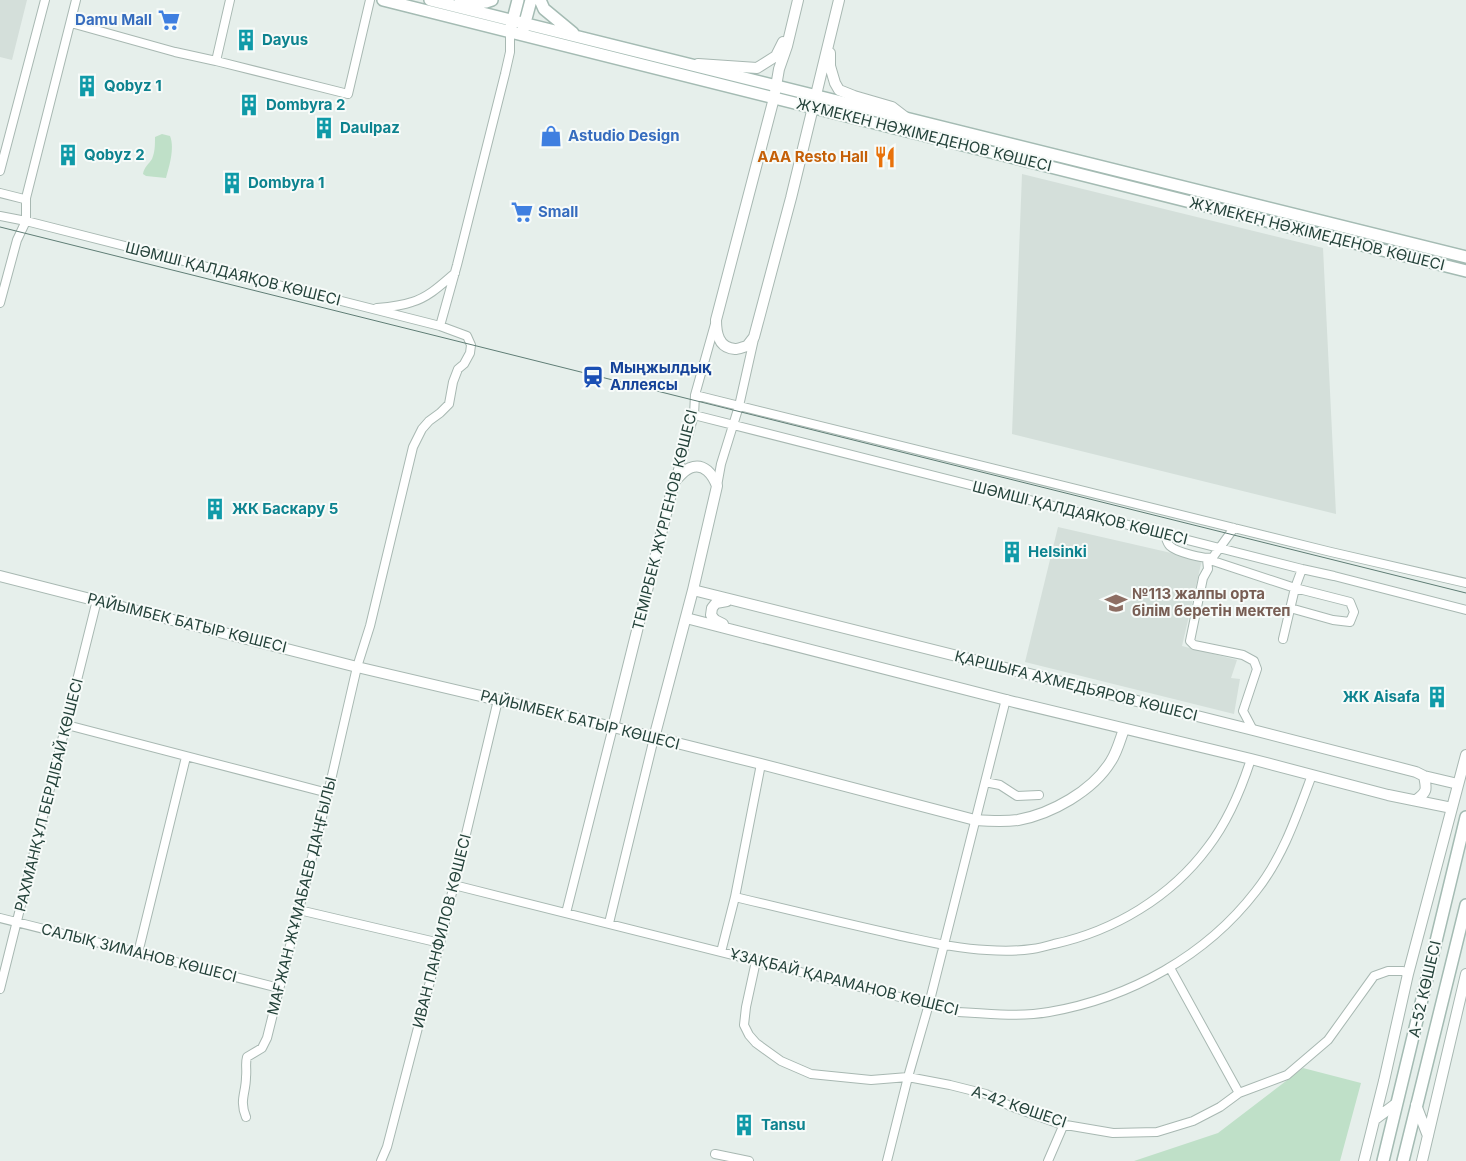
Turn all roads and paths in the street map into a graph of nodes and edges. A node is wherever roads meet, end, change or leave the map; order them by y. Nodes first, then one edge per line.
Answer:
1 (45, 0) edge
2 (76, 0) edge
3 (230, 0) edge
4 (370, 0) edge
5 (383, 0) edge
6 (430, 0) edge
7 (492, 0) edge
8 (518, 0) edge
9 (531, 0) edge
10 (540, 0) edge
11 (798, 0) edge
12 (839, 0) edge
13 (450, 5) junction
14 (71, 23) junction
15 (512, 26) junction
16 (791, 28) junction
17 (523, 29) junction
18 (831, 32) junction
19 (579, 37) junction
20 (510, 52) junction
21 (216, 61) junction
22 (688, 64) junction
23 (777, 86) junction
24 (817, 96) junction
25 (774, 98) junction
26 (814, 108) junction
27 (905, 117) junction
28 (0, 171) edge
29 (0, 193) edge
30 (26, 198) junction
31 (0, 216) edge
32 (26, 221) junction
33 (1466, 256) edge
34 (1466, 271) edge
35 (455, 273) junction
36 (0, 303) edge
37 (372, 309) junction
38 (716, 320) junction
39 (440, 326) junction
40 (754, 337) junction
41 (696, 395) junction
42 (739, 406) junction
43 (694, 415) junction
44 (733, 425) junction
45 (674, 482) junction
46 (717, 486) junction
47 (1234, 528) junction
48 (1165, 534) junction
49 (1220, 548) junction
50 (1208, 559) junction
51 (1302, 569) junction
52 (0, 576) edge
53 (1466, 583) edge
54 (1295, 588) junction
55 (693, 590) junction
56 (97, 600) junction
57 (735, 601) junction
58 (1290, 608) junction
59 (1466, 610) edge
60 (686, 618) junction
61 (733, 629) junction
62 (1283, 639) dead end
63 (357, 667) junction
64 (1006, 699) junction
65 (498, 700) junction
66 (66, 725) junction
67 (613, 727) junction
68 (1124, 729) junction
69 (1253, 730) junction
70 (654, 738) junction
71 (1466, 755) edge
72 (186, 757) junction
73 (1251, 759) junction
74 (761, 764) junction
75 (1312, 775) junction
76 (1424, 776) junction
77 (985, 782) junction
78 (1458, 784) junction
79 (328, 793) junction
80 (1039, 795) dead end
81 (1416, 800) junction
82 (1452, 808) junction
83 (1466, 817) edge
84 (975, 820) junction
85 (454, 884) junction
86 (735, 897) junction
87 (1466, 905) edge
88 (299, 910) junction
89 (566, 913) junction
90 (0, 918) edge
91 (16, 923) junction
92 (609, 923) junction
93 (440, 943) junction
94 (944, 944) junction
95 (721, 952) junction
96 (138, 953) junction
97 (756, 961) junction
98 (1170, 968) junction
99 (1408, 974) junction
100 (1466, 974) edge
101 (279, 988) junction
102 (0, 989) edge
103 (929, 1004) junction
104 (908, 1077) junction
105 (1239, 1093) junction
106 (1397, 1103) junction
107 (1416, 1105) junction
108 (246, 1117) dead end
109 (1374, 1120) junction
110 (1064, 1124) junction
111 (1428, 1137) junction
112 (715, 1154) dead end
113 (381, 1161) edge
114 (749, 1161) edge
115 (887, 1161) edge
116 (1048, 1161) edge
117 (1364, 1161) edge
118 (1383, 1161) edge
119 (1403, 1161) edge
120 (1422, 1161) edge

1 - 28 street
2 - 14 street
3 - 21 street
4 - 21 street
5 - 15 main road, ЖҰМЕКЕН НӘЖІМЕДЕНОВ КӨШЕСІ
6 - 13 main road, ЖҰМЕКЕН НӘЖІМЕДЕНОВ КӨШЕСІ
7 - 13 main road
8 - 15 main road
9 - 17 main road
10 - 19 main road
11 - 16 street
12 - 18 street
13 - 15 main road, ЖҰМЕКЕН НӘЖІМЕДЕНОВ КӨШЕСІ
14 - 21 street
14 - 30 street
15 - 17 main road, ЖҰМЕКЕН НӘЖІМЕДЕНОВ КӨШЕСІ
15 - 20 street
16 - 22 street
16 - 23 street
17 - 19 main road, ЖҰМЕКЕН НӘЖІМЕДЕНОВ КӨШЕСІ
17 - 20 street
17 - 25 main road, ЖҰМЕКЕН НӘЖІМЕДЕНОВ КӨШЕСІ
18 - 24 street
18 - 27 street
19 - 22 main road, ЖҰМЕКЕН НӘЖІМЕДЕНОВ КӨШЕСІ
20 - 35 street
22 - 23 main road, ЖҰМЕКЕН НӘЖІМЕДЕНОВ КӨШЕСІ
23 - 24 main road, ЖҰМЕКЕН НӘЖІМЕДЕНОВ КӨШЕСІ
23 - 25 street, ТЕМІРБЕК ЖҮРГЕНОВ КӨШЕСІ
24 - 26 street
24 - 27 main road, ЖҰМЕКЕН НӘЖІМЕДЕНОВ КӨШЕСІ
25 - 26 main road, ЖҰМЕКЕН НӘЖІМЕДЕНОВ КӨШЕСІ
25 - 38 street, ТЕМІРБЕК ЖҮРГЕНОВ КӨШЕСІ
26 - 34 main road, ЖҰМЕКЕН НӘЖІМЕДЕНОВ КӨШЕСІ
26 - 40 street
27 - 33 main road, ЖҰМЕКЕН НӘЖІМЕДЕНОВ КӨШЕСІ
29 - 30 street
30 - 32 street
31 - 32 street, ШӘМШІ ҚАЛДАЯҚОВ КӨШЕСІ
32 - 36 street
32 - 37 street, ШӘМШІ ҚАЛДАЯҚОВ КӨШЕСІ
35 - 37 street
35 - 39 street
37 - 39 street, ШӘМШІ ҚАЛДАЯҚОВ КӨШЕСІ
38 - 40 street
38 - 41 street, ТЕМІРБЕК ЖҮРГЕНОВ КӨШЕСІ
39 - 63 street, МАҒЖАН ЖҰМАБАЕВ ДАҢҒЫЛЫ
40 - 42 street
41 - 42 street, ШӘМШІ ҚАЛДАЯҚОВ КӨШЕСІ
41 - 43 street, ТЕМІРБЕК ЖҮРГЕНОВ КӨШЕСІ
42 - 44 street
42 - 47 street, ШӘМШІ ҚАЛДАЯҚОВ КӨШЕСІ
43 - 44 street, ШӘМШІ ҚАЛДАЯҚОВ КӨШЕСІ
43 - 45 street, ТЕМІРБЕК ЖҮРГЕНОВ КӨШЕСІ
44 - 46 street
44 - 48 street, ШӘМШІ ҚАЛДАЯҚОВ КӨШЕСІ
45 - 46 street
45 - 67 street, ТЕМІРБЕК ЖҮРГЕНОВ КӨШЕСІ
46 - 55 street
47 - 49 street
47 - 53 street, ШӘМШІ ҚАЛДАЯҚОВ КӨШЕСІ
48 - 49 street, ШӘМШІ ҚАЛДАЯҚОВ КӨШЕСІ
48 - 50 street
49 - 50 street
49 - 51 street, ШӘМШІ ҚАЛДАЯҚОВ КӨШЕСІ
50 - 54 street
50 - 69 street
51 - 54 street
51 - 59 street, ШӘМШІ ҚАЛДАЯҚОВ КӨШЕСІ
52 - 56 street, РАЙЫМБЕК БАТЫР КӨШЕСІ
54 - 58 street
54 - 58 street
55 - 57 street, ҚАРШЫҒА АХМЕДЬЯРОВ КӨШЕСІ
55 - 60 street
56 - 63 street, РАЙЫМБЕК БАТЫР КӨШЕСІ
56 - 66 street, РАХМАНҚҰЛ БЕРДІБАЙ КӨШЕСІ
57 - 61 street
57 - 69 street, ҚАРШЫҒА АХМЕДЬЯРОВ КӨШЕСІ
58 - 62 street
60 - 61 street, ҚАРШЫҒА АХМЕДЬЯРОВ КӨШЕСІ
60 - 70 street
61 - 64 street, ҚАРШЫҒА АХМЕДЬЯРОВ КӨШЕСІ
63 - 65 street, РАЙЫМБЕК БАТЫР КӨШЕСІ
63 - 79 street, МАҒЖАН ЖҰМАБАЕВ ДАҢҒЫЛЫ
64 - 68 street, ҚАРШЫҒА АХМЕДЬЯРОВ КӨШЕСІ
64 - 77 street
65 - 67 street, РАЙЫМБЕК БАТЫР КӨШЕСІ
65 - 85 street, ИВАН ПАНФИЛОВ КӨШЕСІ
66 - 72 street
66 - 91 street, РАХМАНҚҰЛ БЕРДІБАЙ КӨШЕСІ
67 - 70 street, РАЙЫМБЕК БАТЫР КӨШЕСІ
67 - 89 street, ТЕМІРБЕК ЖҮРГЕНОВ КӨШЕСІ
68 - 73 street, ҚАРШЫҒА АХМЕДЬЯРОВ КӨШЕСІ
68 - 84 street, РАЙЫМБЕК БАТЫР КӨШЕСІ
69 - 76 street, ҚАРШЫҒА АХМЕДЬЯРОВ КӨШЕСІ
70 - 74 street, РАЙЫМБЕК БАТЫР КӨШЕСІ
70 - 92 street
71 - 78 street
72 - 79 street
72 - 96 street
73 - 75 street, ҚАРШЫҒА АХМЕДЬЯРОВ КӨШЕСІ
73 - 94 street
74 - 84 street, РАЙЫМБЕК БАТЫР КӨШЕСІ
74 - 86 street
75 - 81 street, ҚАРШЫҒА АХМЕДЬЯРОВ КӨШЕСІ
75 - 98 street, ҰЗАҚБАЙ ҚАРАМАНОВ КӨШЕСІ
76 - 78 street, ҚАРШЫҒА АХМЕДЬЯРОВ КӨШЕСІ
76 - 81 street
77 - 80 street
77 - 84 street
78 - 82 street
79 - 88 street, МАҒЖАН ЖҰМАБАЕВ ДАҢҒЫЛЫ
81 - 82 street, ҚАРШЫҒА АХМЕДЬЯРОВ КӨШЕСІ
82 - 99 street
83 - 106 main road, А-52 КӨШЕСІ
84 - 94 street
85 - 89 street, ҰЗАҚБАЙ ҚАРАМАНОВ КӨШЕСІ
85 - 93 street, ИВАН ПАНФИЛОВ КӨШЕСІ
86 - 94 street
86 - 95 street
87 - 107 main road, А-52 КӨШЕСІ
88 - 93 street
88 - 101 street, МАҒЖАН ЖҰМАБАЕВ ДАҢҒЫЛЫ
89 - 92 street, ҰЗАҚБАЙ ҚАРАМАНОВ КӨШЕСІ
90 - 91 street, САЛЫҚ ЗИМАНОВ КӨШЕСІ
91 - 96 street, САЛЫҚ ЗИМАНОВ КӨШЕСІ
91 - 102 street, РАХМАНҚҰЛ БЕРДІБАЙ КӨШЕСІ
92 - 95 street, ҰЗАҚБАЙ ҚАРАМАНОВ КӨШЕСІ
93 - 113 street, ИВАН ПАНФИЛОВ КӨШЕСІ
94 - 103 street
95 - 97 street, ҰЗАҚБАЙ ҚАРАМАНОВ КӨШЕСІ
96 - 101 street, САЛЫҚ ЗИМАНОВ КӨШЕСІ
97 - 103 street, ҰЗАҚБАЙ ҚАРАМАНОВ КӨШЕСІ
97 - 104 street, А-42 КӨШЕСІ
98 - 103 street, ҰЗАҚБАЙ ҚАРАМАНОВ КӨШЕСІ
98 - 105 street
99 - 105 street, А-42 КӨШЕСІ
99 - 109 street
100 - 111 street
101 - 108 street, МАҒЖАН ЖҰМАБАЕВ ДАҢҒЫЛЫ
103 - 104 street
104 - 110 street, А-42 КӨШЕСІ
104 - 115 street
105 - 110 street, А-42 КӨШЕСІ
106 - 109 street
106 - 118 main road, А-52 КӨШЕСІ
107 - 111 street
107 - 119 main road, А-52 КӨШЕСІ
109 - 117 street
110 - 116 street
111 - 120 street
112 - 114 street

